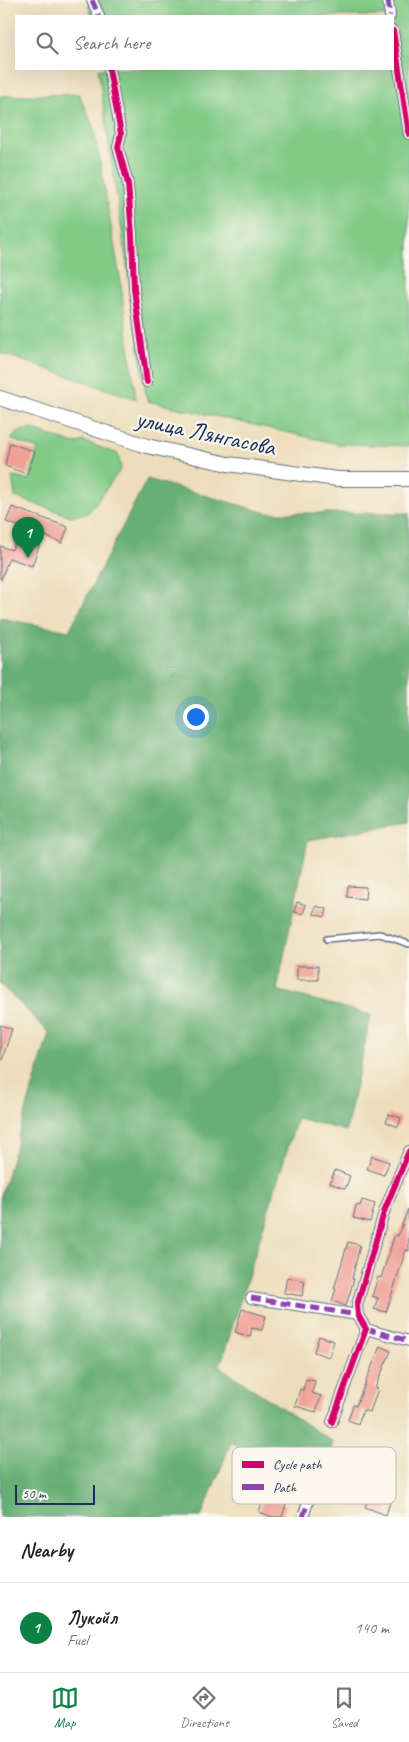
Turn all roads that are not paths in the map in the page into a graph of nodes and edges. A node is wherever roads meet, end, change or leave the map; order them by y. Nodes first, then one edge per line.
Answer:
1 (92, 0) edge
2 (388, 0) edge
3 (99, 15) edge
4 (390, 15) edge
5 (394, 38) edge
6 (109, 70) edge
7 (409, 134) edge
8 (147, 382) dead end
9 (0, 398) edge
10 (409, 479) edge
11 (327, 939) dead end
12 (409, 944) edge
13 (409, 1151) edge
14 (251, 1298) dead end
15 (358, 1315) junction
16 (366, 1329) junction
17 (409, 1341) edge
18 (332, 1422) dead end
19 (307, 1504) edge
20 (303, 1517) edge

1 - 3 street
2 - 4 street
5 - 7 street
6 - 8 street
9 - 10 main road, улица Лянгасова
11 - 12 lane
13 - 15 street
14 - 15 street
15 - 16 street
16 - 17 street
16 - 18 street
19 - 20 street

